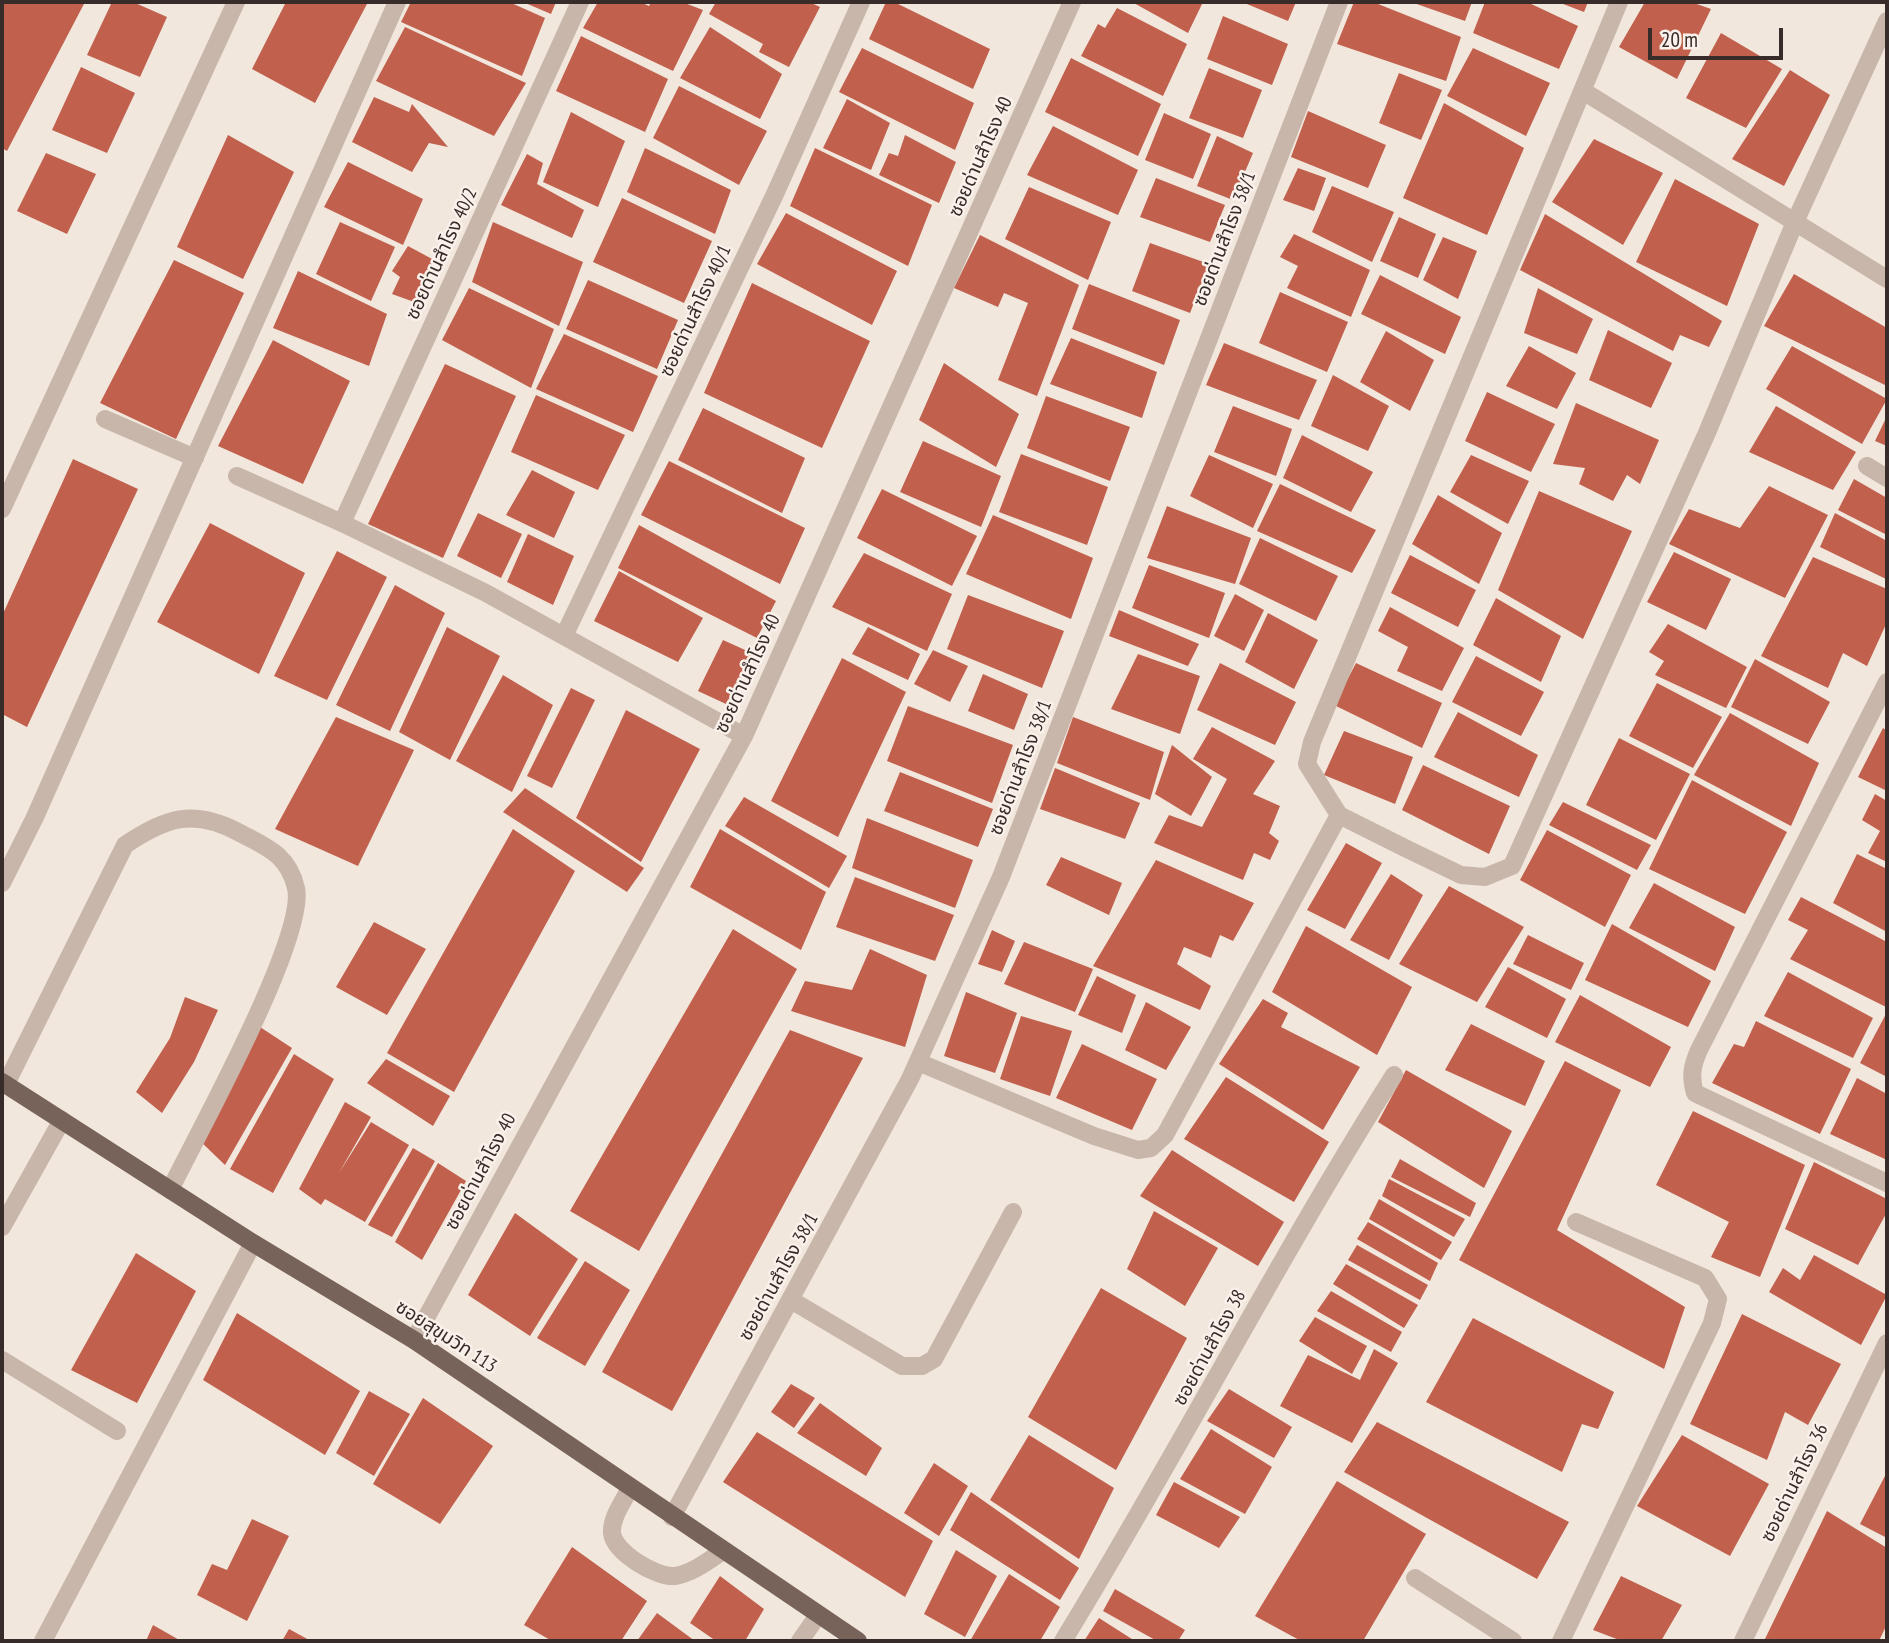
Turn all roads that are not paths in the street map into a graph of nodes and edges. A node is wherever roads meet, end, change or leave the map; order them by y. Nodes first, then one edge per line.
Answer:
1 (236, 2) edge
2 (397, 2) edge
3 (580, 2) edge
4 (861, 2) edge
5 (1072, 2) edge
6 (1339, 2) edge
7 (1619, 2) edge
8 (1887, 21) edge
9 (1583, 91) junction
10 (1795, 222) junction
11 (1887, 279) edge
12 (105, 419) dead end
13 (195, 458) junction
14 (1867, 466) dead end
15 (237, 476) dead end
16 (1887, 478) edge
17 (2, 509) edge
18 (342, 523) junction
19 (564, 636) junction
20 (1887, 682) edge
21 (744, 736) junction
22 (1339, 815) junction
23 (2, 883) edge
24 (918, 1062) junction
25 (1394, 1075) dead end
26 (4, 1083) edge
27 (62, 1120) junction
28 (1887, 1183) edge
29 (170, 1190) junction
30 (1013, 1212) dead end
31 (1576, 1222) dead end
32 (2, 1227) edge
33 (253, 1243) junction
34 (791, 1300) junction
35 (414, 1340) junction
36 (1887, 1343) edge
37 (2, 1360) edge
38 (117, 1431) dead end
39 (630, 1488) junction
40 (672, 1517) junction
41 (723, 1551) junction
42 (1415, 1578) dead end
43 (818, 1615) junction
44 (43, 1641) edge
45 (800, 1641) edge
46 (858, 1641) edge
47 (1063, 1641) edge
48 (1513, 1641) edge
49 (1561, 1641) edge
50 (1743, 1641) edge

1 - 17 street
2 - 13 street
3 - 18 street, ซอยด่านสำโรง 40/2
4 - 19 street, ซอยด่านสำโรง 40/1
5 - 21 street, ซอยด่านสำโรง 40
6 - 24 street, ซอยด่านสำโรง 38/1
7 - 9 street
8 - 10 street
9 - 10 street
9 - 22 street
10 - 11 street
10 - 22 street
12 - 13 street
13 - 23 street
14 - 16 street
15 - 18 street
18 - 19 street
19 - 21 street
20 - 28 street
21 - 35 street, ซอยด่านสำโรง 40
22 - 24 street
24 - 34 street, ซอยด่านสำโรง 38/1
25 - 47 street, ซอยด่านสำโรง 38
26 - 27 main road, ซอยสุขุมวิท 113
26 - 29 street
27 - 29 main road, ซอยสุขุมวิท 113
27 - 32 street
29 - 33 main road, ซอยสุขุมวิท 113
30 - 34 street
31 - 49 street
33 - 35 main road, ซอยสุขุมวิท 113
33 - 44 street
34 - 40 street, ซอยด่านสำโรง 38/1
35 - 39 main road, ซอยสุขุมวิท 113
36 - 50 street, ซอยด่านสำโรง 36
37 - 38 street
39 - 40 main road, ซอยสุขุมวิท 113
39 - 41 street
40 - 41 main road, ซอยสุขุมวิท 113
41 - 43 main road, ซอยสุขุมวิท 113
42 - 48 street
43 - 45 street
43 - 46 main road, ซอยสุขุมวิท 113

